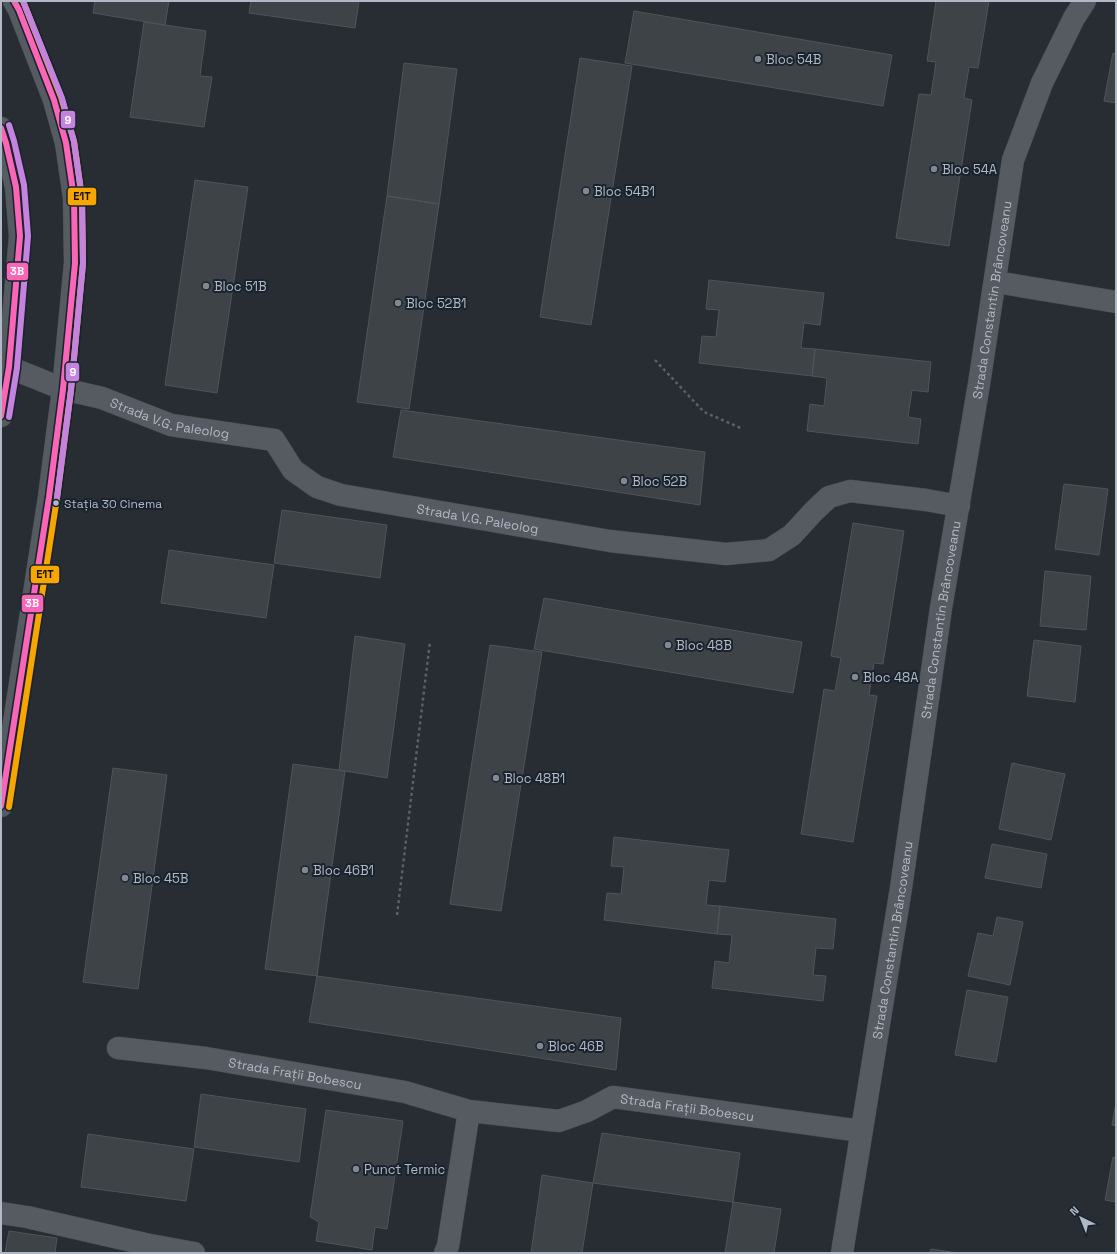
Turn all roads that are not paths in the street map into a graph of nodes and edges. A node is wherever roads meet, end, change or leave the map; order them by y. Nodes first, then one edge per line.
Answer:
1 (14, 1) edge
2 (1076, 7) edge
3 (1, 128) edge
4 (996, 282) junction
5 (1116, 302) edge
6 (5, 365) edge
7 (63, 389) junction
8 (1, 416) edge
9 (959, 506) junction
10 (1, 806) edge
11 (118, 1048) dead end
12 (469, 1111) junction
13 (861, 1131) junction
14 (1, 1213) edge
15 (144, 1248) edge
16 (194, 1253) edge
17 (445, 1253) edge
18 (842, 1253) edge

1 - 7 street
2 - 4 street, Strada Constantin Brâncoveanu
3 - 6 street
4 - 5 street
4 - 9 street, Strada Constantin Brâncoveanu
6 - 7 street, Strada V.G. Paleolog
6 - 8 street
7 - 9 street, Strada V.G. Paleolog
7 - 10 street
9 - 13 street, Strada Constantin Brâncoveanu
11 - 12 street, Strada Frații Bobescu
12 - 13 street, Strada Frații Bobescu
12 - 17 street
13 - 18 street, Strada Constantin Brâncoveanu
14 - 15 street
15 - 16 street

